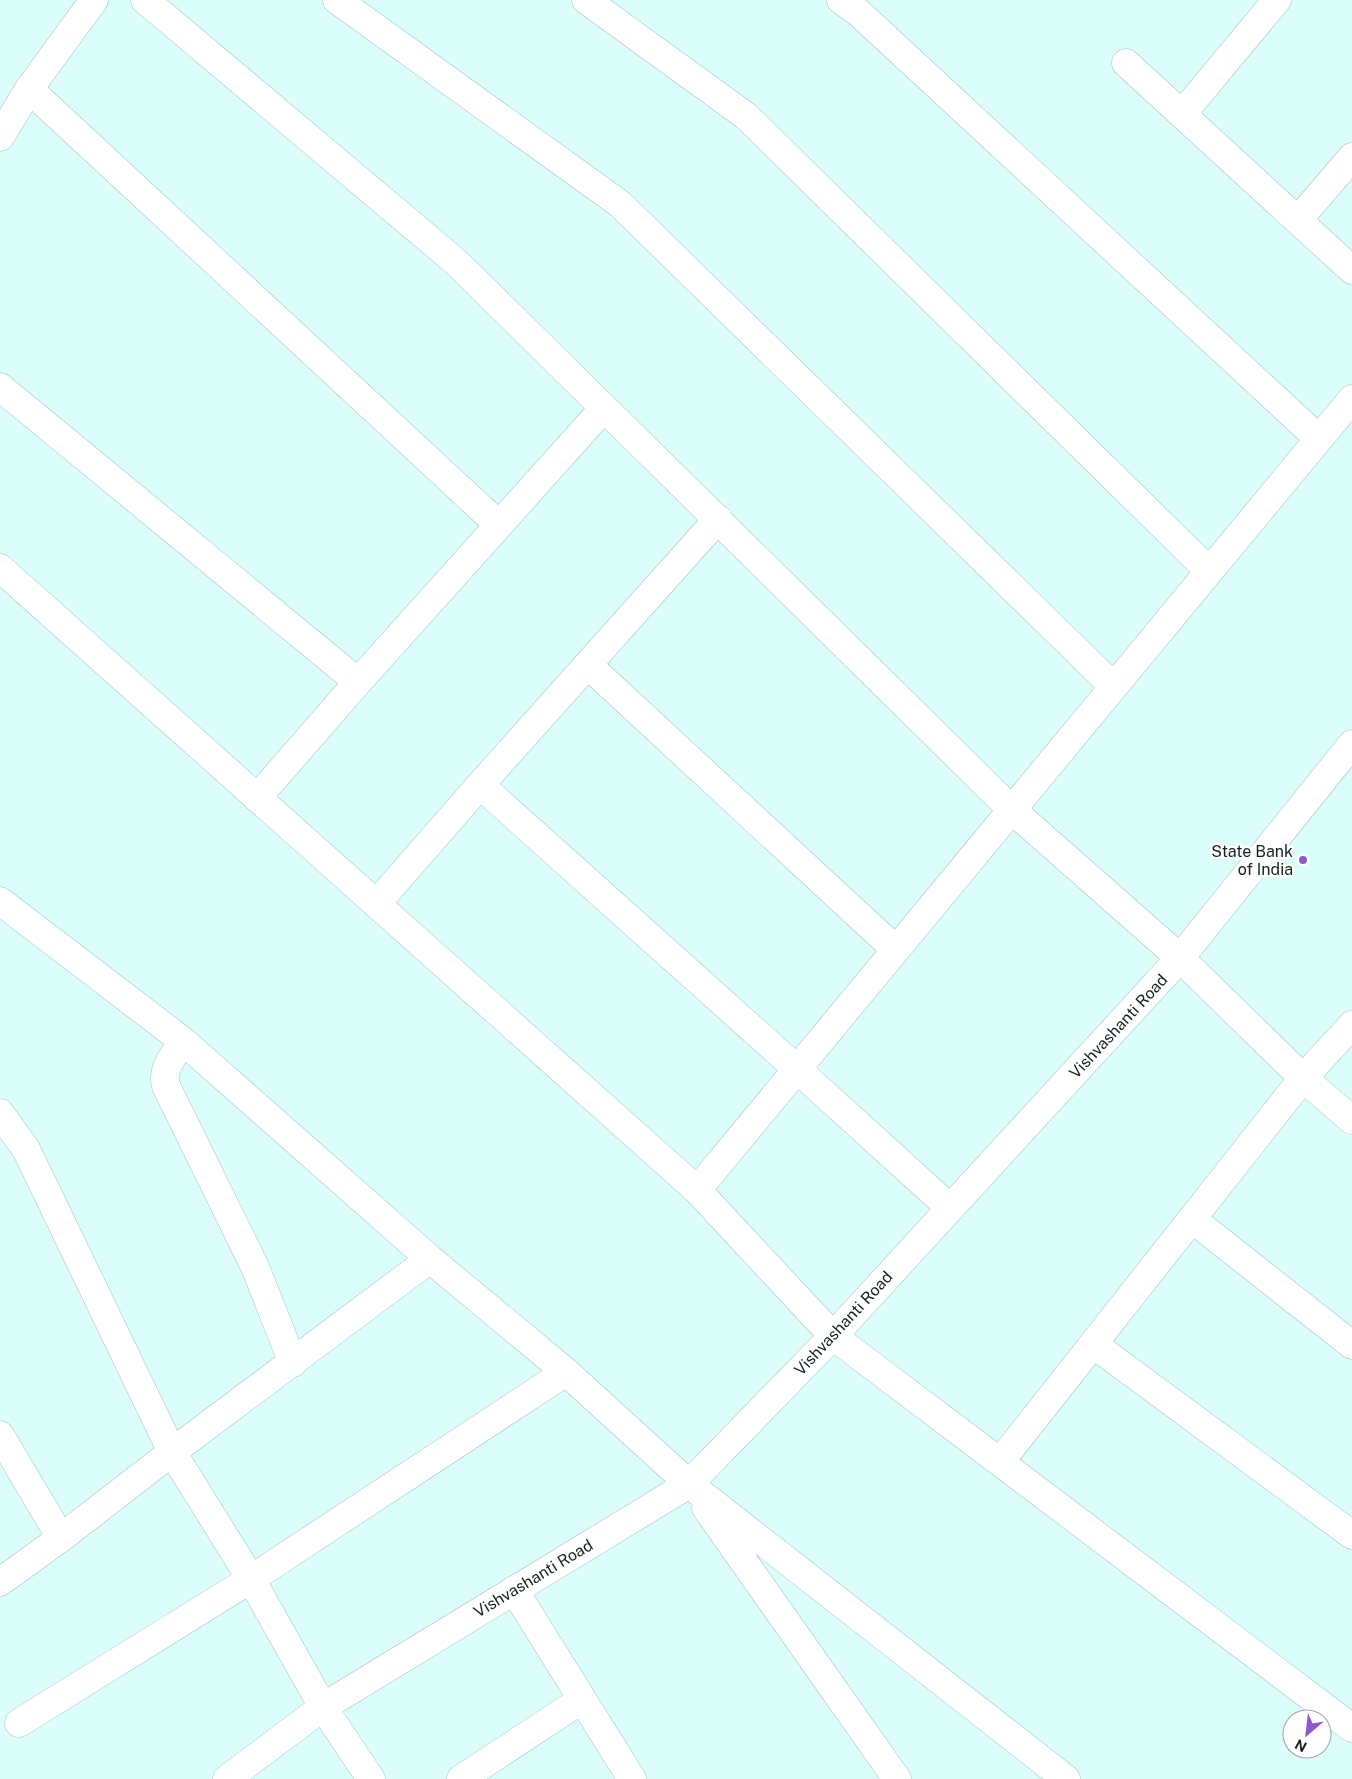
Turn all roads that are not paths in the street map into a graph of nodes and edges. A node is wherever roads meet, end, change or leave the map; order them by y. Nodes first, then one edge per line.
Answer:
1 (94, 0) edge
2 (145, 0) edge
3 (336, 0) edge
4 (586, 0) edge
5 (841, 0) edge
6 (1277, 0) edge
7 (1126, 63) dead end
8 (29, 89) junction
9 (1182, 114) junction
10 (0, 137) edge
11 (1352, 157) edge
12 (1298, 220) junction
13 (1352, 270) edge
14 (0, 387) edge
15 (1352, 399) edge
16 (604, 408) junction
17 (1319, 439) junction
18 (718, 520) junction
19 (499, 525) junction
20 (0, 568) edge
21 (1208, 571) junction
22 (588, 665) junction
23 (358, 682) junction
24 (1113, 686) junction
25 (1352, 744) edge
26 (480, 785) junction
27 (258, 798) junction
28 (1011, 809) junction
29 (0, 902) edge
30 (377, 903) junction
31 (895, 949) junction
32 (1180, 958) junction
33 (1352, 1025) edge
34 (183, 1041) junction
35 (797, 1068) junction
36 (1303, 1078) junction
37 (0, 1113) edge
38 (1352, 1120) edge
39 (696, 1190) junction
40 (950, 1208) junction
41 (1192, 1219) junction
42 (430, 1259) junction
43 (833, 1336) junction
44 (1093, 1344) junction
45 (1352, 1346) edge
46 (293, 1363) junction
47 (566, 1372) junction
48 (0, 1436) edge
49 (172, 1452) junction
50 (1000, 1462) junction
51 (689, 1484) junction
52 (1352, 1534) edge
53 (61, 1538) junction
54 (251, 1579) junction
55 (0, 1582) edge
56 (514, 1590) junction
57 (582, 1700) junction
58 (323, 1707) junction
59 (19, 1723) dead end
60 (1352, 1728) edge
61 (227, 1779) edge
62 (370, 1779) edge
63 (461, 1779) edge
64 (632, 1779) edge
65 (897, 1779) edge
66 (1066, 1779) edge

1 - 8 street
2 - 16 street
3 - 24 street
4 - 21 street
5 - 17 street
6 - 9 street
7 - 9 street
8 - 10 street
8 - 19 street
9 - 12 street
11 - 12 street
12 - 13 street
14 - 23 street
15 - 17 street
16 - 18 street
16 - 19 street
17 - 21 street
18 - 22 street
18 - 28 street
19 - 23 street
20 - 27 street
21 - 24 street
22 - 26 street
22 - 31 street
23 - 27 street
24 - 28 street
25 - 32 street, Vishvashanti Road
26 - 30 street
26 - 35 street
27 - 30 street
28 - 31 street
28 - 32 street
29 - 34 street
30 - 39 street
31 - 35 street
32 - 36 street
32 - 40 street, Vishvashanti Road
33 - 36 street
34 - 42 street
34 - 46 street
35 - 39 street
35 - 40 street
36 - 38 street
36 - 41 street
37 - 49 street
39 - 43 street
40 - 43 street, Vishvashanti Road
41 - 44 street
41 - 45 street
42 - 46 street
42 - 47 street
43 - 50 street
43 - 51 street, Vishvashanti Road
44 - 50 street
44 - 52 street
46 - 49 street
47 - 51 street
47 - 54 street
48 - 53 street
49 - 53 street
49 - 54 street
50 - 60 street
51 - 56 street, Vishvashanti Road
51 - 65 street
51 - 66 street
53 - 55 street
54 - 58 street
54 - 59 street
56 - 57 street
56 - 58 street, Vishvashanti Road
57 - 63 street
57 - 64 street
58 - 61 street, Vishvashanti Road
58 - 62 street

